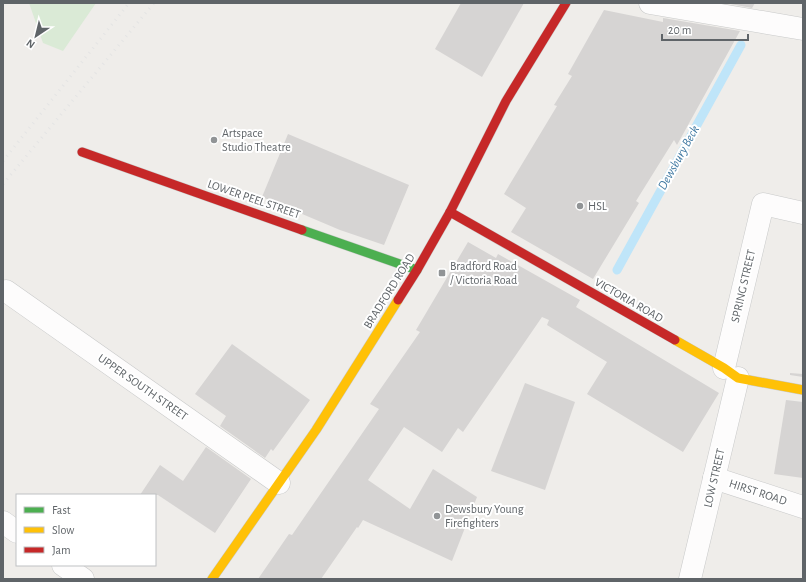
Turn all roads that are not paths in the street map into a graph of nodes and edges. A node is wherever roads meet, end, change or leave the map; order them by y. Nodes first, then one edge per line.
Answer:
1 (566, 3) edge
2 (650, 3) edge
3 (803, 29) edge
4 (82, 152) dead end
5 (450, 212) junction
6 (803, 213) edge
7 (417, 270) junction
8 (6, 291) dead end
9 (731, 373) junction
10 (803, 390) edge
11 (714, 478) junction
12 (279, 483) junction
13 (803, 507) edge
14 (3, 522) edge
15 (16, 531) edge
16 (212, 579) edge
17 (690, 579) edge

1 - 5 street, BRADFORD ROAD
2 - 3 street
4 - 7 street, LOWER PEEL STREET
5 - 7 street, BRADFORD ROAD
5 - 9 street, VICTORIA ROAD
6 - 9 street, SPRING STREET
7 - 12 street, BRADFORD ROAD
8 - 12 street, UPPER SOUTH STREET
9 - 10 street, VICTORIA ROAD
9 - 11 street, LOW STREET
11 - 13 street, HIRST ROAD
11 - 17 street, LOW STREET
12 - 16 street, BRADFORD ROAD
14 - 15 street

